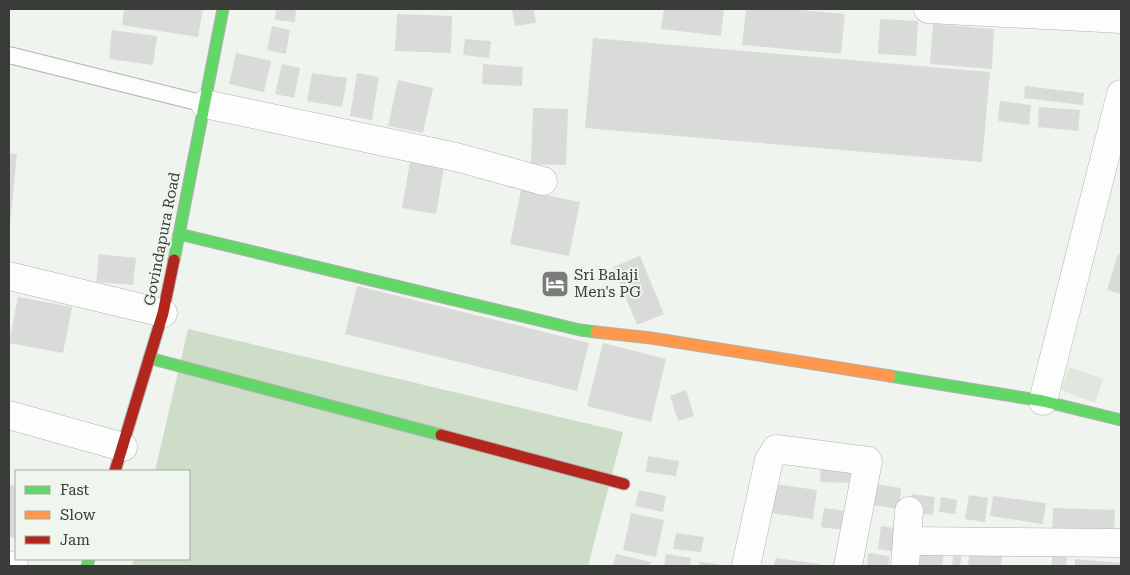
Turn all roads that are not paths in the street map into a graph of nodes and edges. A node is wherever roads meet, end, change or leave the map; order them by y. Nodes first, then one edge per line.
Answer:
1 (223, 9) edge
2 (928, 9) edge
3 (1121, 19) edge
4 (9, 55) edge
5 (1121, 94) edge
6 (204, 104) junction
7 (543, 181) dead end
8 (179, 234) junction
9 (9, 276) edge
10 (163, 313) junction
11 (149, 358) junction
12 (1043, 401) junction
13 (9, 415) edge
14 (1121, 420) edge
15 (119, 459) edge
16 (624, 484) dead end
17 (908, 511) dead end
18 (1121, 543) edge
19 (906, 553) edge
20 (9, 565) edge
21 (14, 566) edge
22 (746, 566) edge
23 (848, 566) edge

1 - 6 street, Govindapura Road
2 - 3 street
4 - 6 lane
5 - 12 street
6 - 7 street
6 - 8 street, Govindapura Road
8 - 10 street, Govindapura Road
8 - 12 street
9 - 10 street
10 - 11 street, Govindapura Road
11 - 15 street, Govindapura Road
11 - 16 street
12 - 14 street
13 - 15 street
17 - 19 street
18 - 19 street
20 - 21 street
22 - 23 street

